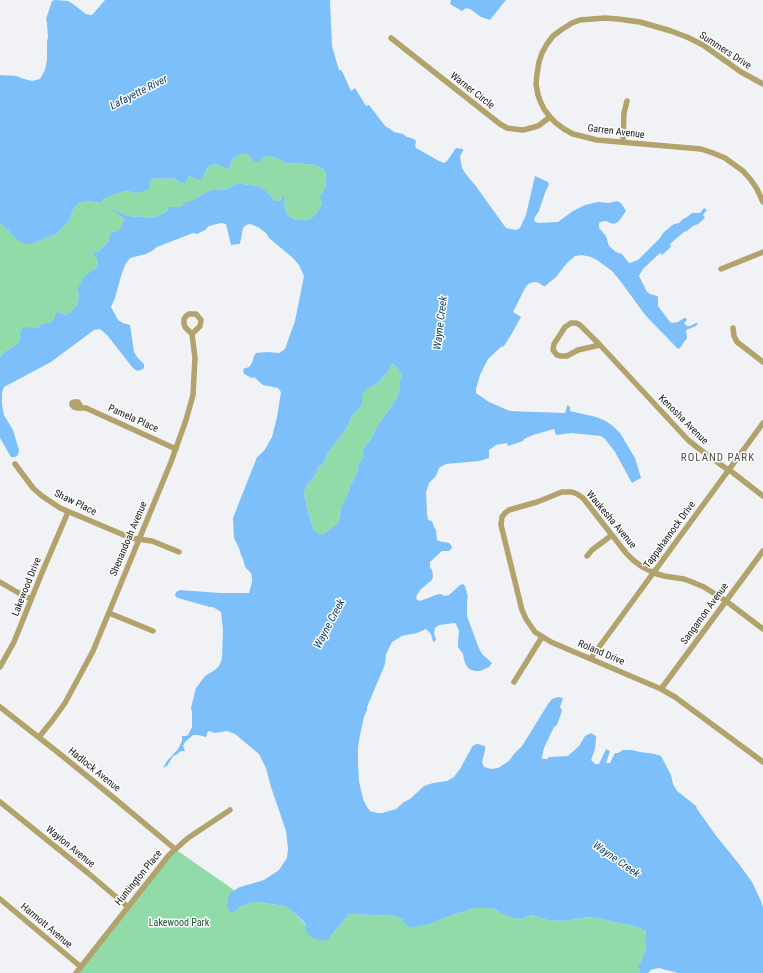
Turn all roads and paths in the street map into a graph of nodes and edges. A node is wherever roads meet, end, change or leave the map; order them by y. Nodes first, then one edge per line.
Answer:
1 (584, 20) joint
2 (391, 38) dead end
3 (763, 84) edge
4 (627, 101) dead end
5 (550, 117) junction
6 (623, 142) junction
7 (763, 202) edge
8 (763, 252) edge
9 (721, 270) dead end
10 (733, 328) dead end
11 (192, 334) dead end
12 (600, 345) junction
13 (763, 362) edge
14 (81, 408) dead end
15 (763, 423) edge
16 (176, 449) junction
17 (16, 464) dead end
18 (729, 470) junction
19 (570, 492) joint
20 (763, 496) edge
21 (68, 512) junction
22 (612, 535) junction
23 (139, 539) junction
24 (763, 551) edge
25 (179, 552) dead end
26 (587, 556) dead end
27 (654, 573) junction
28 (0, 582) edge
29 (31, 598) junction
30 (726, 601) junction
31 (109, 613) junction
32 (763, 629) edge
33 (153, 631) dead end
34 (542, 637) junction
35 (590, 658) junction
36 (0, 667) edge
37 (514, 682) dead end
38 (661, 689) junction
39 (0, 708) edge
40 (39, 738) junction
41 (763, 762) edge
42 (0, 802) edge
43 (230, 810) dead end
44 (175, 849) junction
45 (0, 898) edge
46 (128, 907) junction
47 (81, 967) junction
48 (76, 973) edge

1 - 3 street, Summers Drive
1 - 5 street, Garren Avenue
2 - 5 street, Warner Circle
4 - 6 street
5 - 6 street, Garren Avenue
6 - 7 street, Garren Avenue
8 - 9 street
10 - 13 street
11 - 16 street, Shenandoah Avenue
12 - 12 street, Kenosha Avenue
12 - 18 street, Kenosha Avenue
14 - 16 street, Pamela Place
15 - 18 street, Tappahannock Drive
16 - 23 street, Shenandoah Avenue
17 - 21 street, Shaw Place
18 - 20 street, Kenosha Avenue
18 - 27 street, Tappahannock Drive
19 - 22 street, Waukesha Avenue
19 - 34 street, Roland Drive
21 - 23 street, Shaw Place
21 - 29 street, Lakewood Drive
22 - 26 street
22 - 27 street, Waukesha Avenue
23 - 25 street, Shaw Place
23 - 31 street, Shenandoah Avenue
24 - 30 street, Sangamon Avenue
27 - 30 street, Waukesha Avenue
27 - 35 street, Tappahannock Drive
28 - 29 street
29 - 36 street, Lakewood Drive
30 - 32 street, Waukesha Avenue
30 - 38 street, Sangamon Avenue
31 - 33 street
31 - 40 street, Shenandoah Avenue
34 - 35 street, Roland Drive
34 - 37 street
35 - 38 street, Roland Drive
38 - 41 street, Roland Drive
39 - 40 street, Hadlock Avenue
40 - 44 street, Hadlock Avenue
42 - 46 street, Waylon Avenue
43 - 44 street, Huntington Place
44 - 46 street, Huntington Place
45 - 47 street, Harmott Avenue
46 - 47 street, Huntington Place
47 - 48 street, Huntington Place

